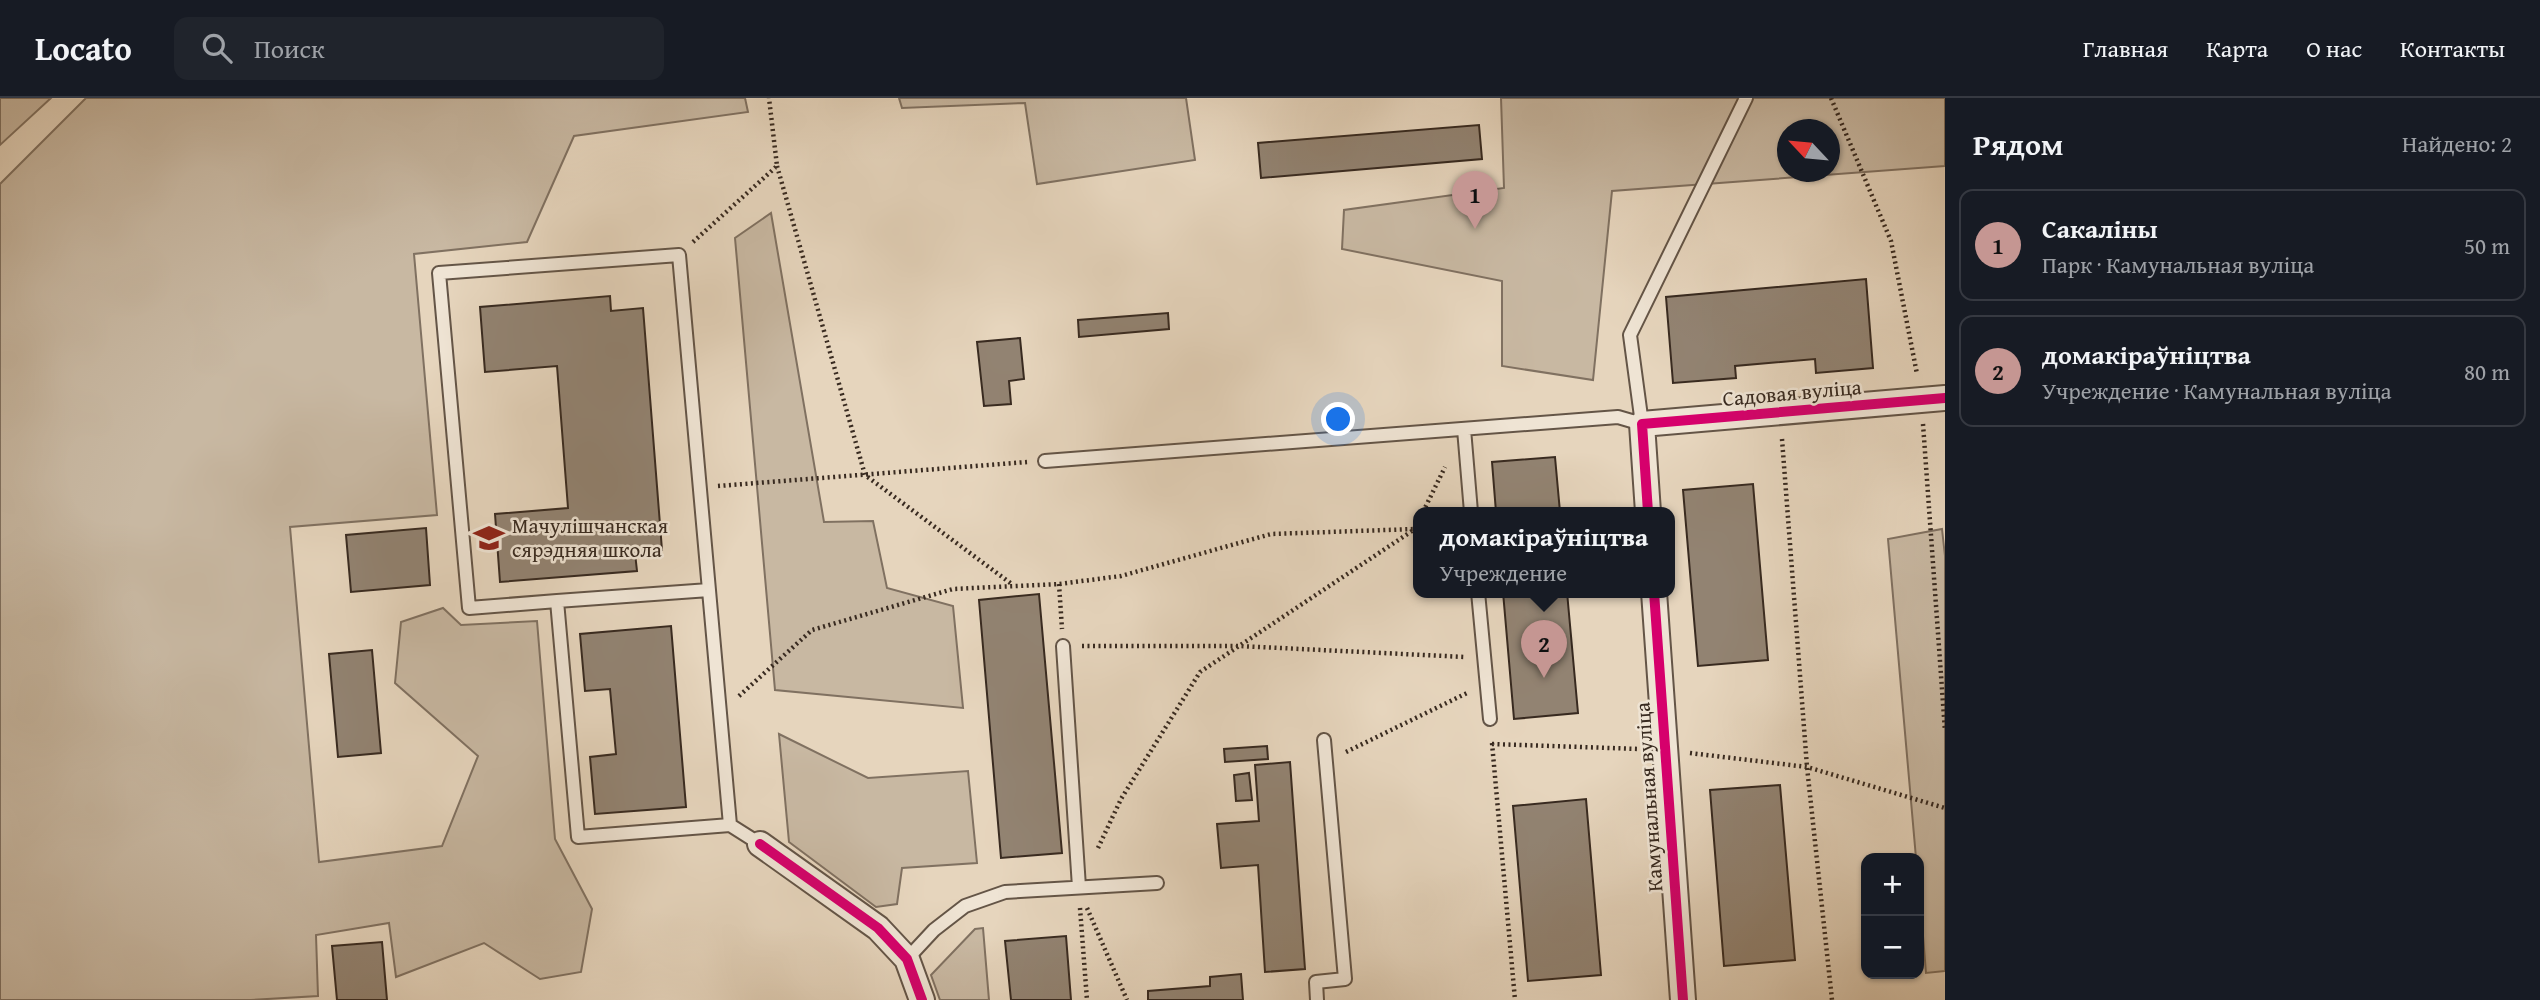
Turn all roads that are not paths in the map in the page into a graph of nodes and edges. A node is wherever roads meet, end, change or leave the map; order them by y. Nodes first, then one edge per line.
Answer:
1 (1746, 98) edge
2 (1945, 398) edge
3 (1642, 424) junction
4 (1464, 429) junction
5 (1045, 461) road end
6 (1471, 507) edge
7 (1648, 507) edge
8 (709, 590) junction
9 (1479, 598) edge
10 (1654, 598) edge
11 (557, 601) junction
12 (1063, 646) road end
13 (1490, 719) road end
14 (1324, 740) dead end
15 (730, 825) junction
16 (760, 844) joint
17 (1157, 883) dead end
18 (1079, 887) junction
19 (907, 959) junction
20 (922, 1000) edge
21 (1317, 1000) edge
22 (1683, 1000) edge

1 - 3 lane
2 - 3 street, Садовая вуліца
3 - 4 lane
3 - 7 street
4 - 5 lane
4 - 6 lane
8 - 11 lane
8 - 11 lane
8 - 15 lane
9 - 13 lane
10 - 22 street, Камунальная вуліца
11 - 15 lane
12 - 18 lane
14 - 21 lane
15 - 16 lane
16 - 19 street
17 - 18 lane
18 - 19 lane
19 - 20 street

